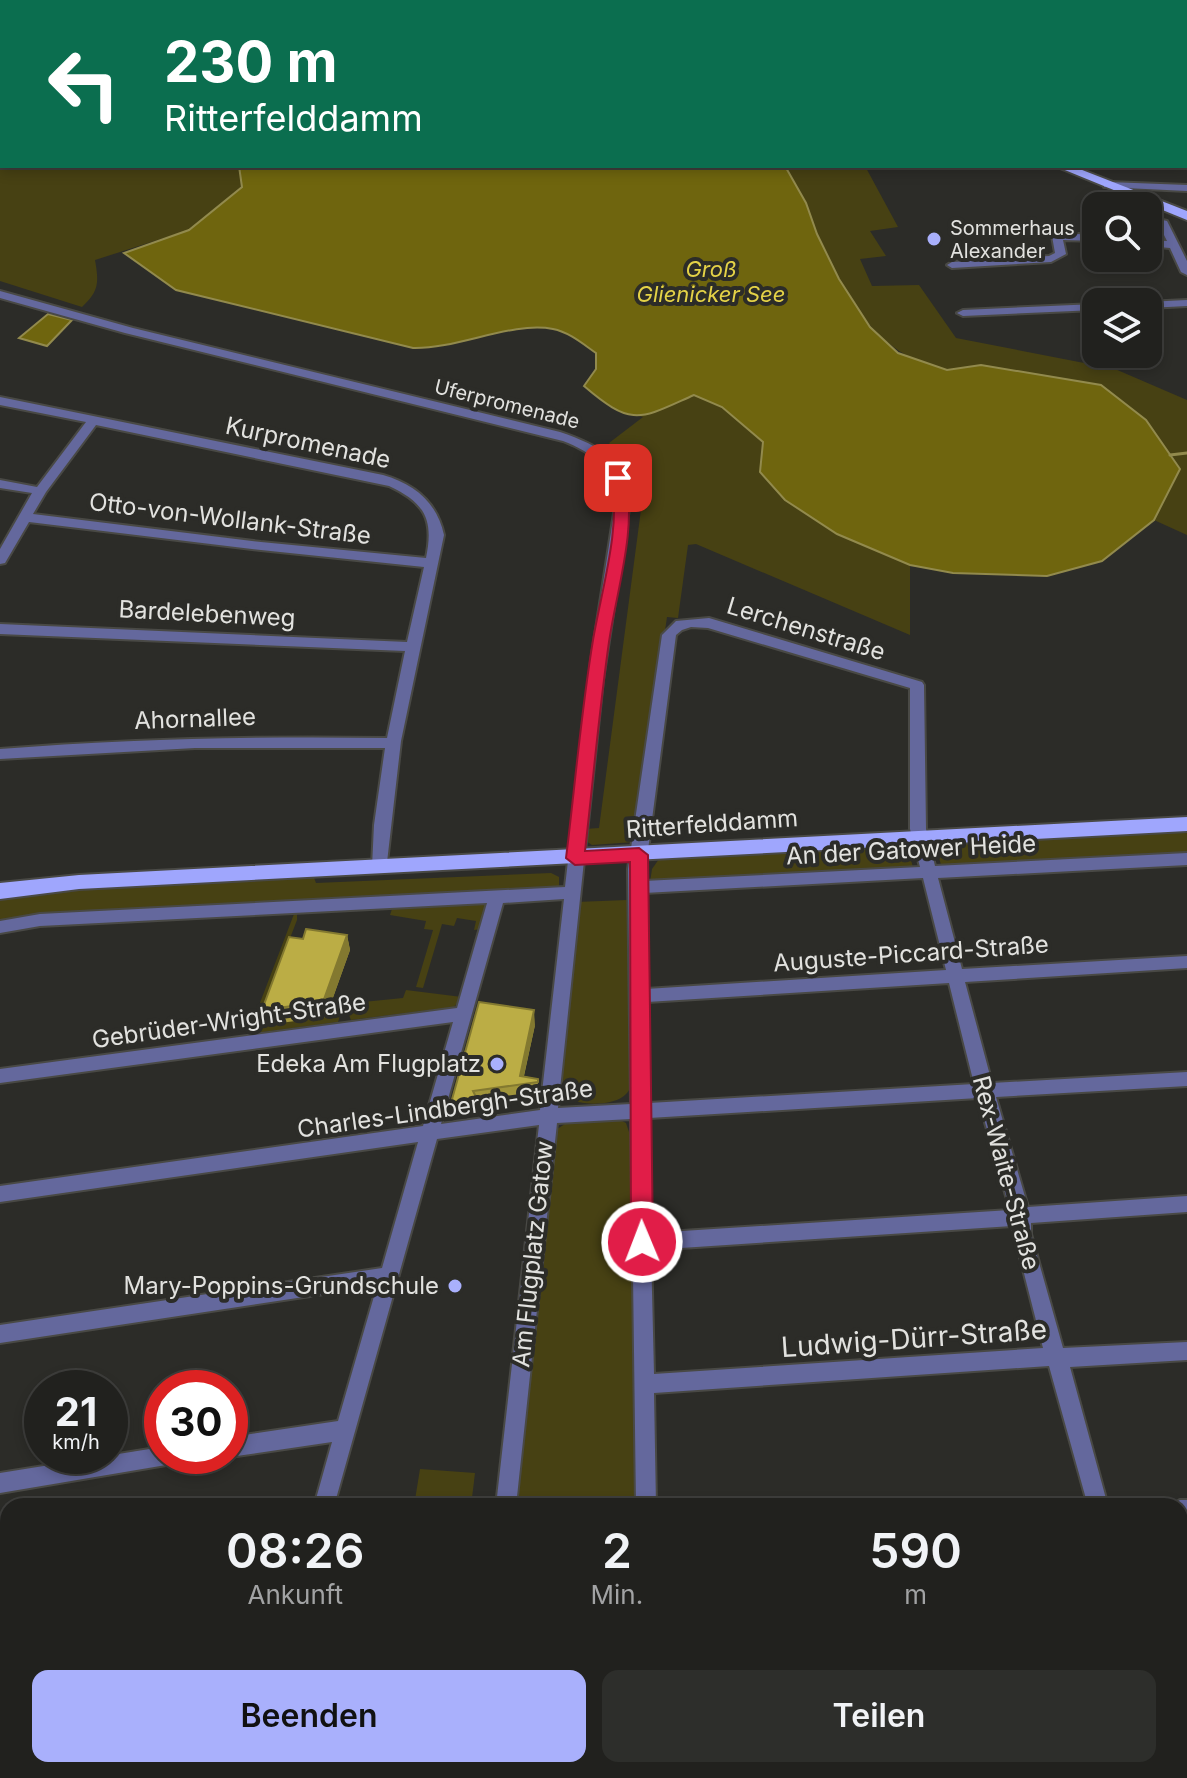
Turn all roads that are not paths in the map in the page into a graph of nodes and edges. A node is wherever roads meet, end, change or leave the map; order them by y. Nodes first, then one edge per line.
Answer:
1 (1066, 168) edge
2 (1108, 185) junction
3 (1167, 187) junction
4 (1187, 188) edge
5 (1126, 192) edge
6 (1162, 199) edge
7 (1162, 206) edge
8 (1187, 216) edge
9 (1162, 221) edge
10 (1082, 237) edge
11 (1162, 244) edge
12 (1173, 245) junction
13 (952, 265) dead end
14 (1187, 272) edge
15 (0, 294) edge
16 (1187, 303) edge
17 (1162, 304) edge
18 (1082, 308) edge
19 (963, 313) dead end
20 (0, 401) edge
21 (92, 422) junction
22 (0, 484) edge
23 (40, 491) junction
24 (24, 517) junction
25 (0, 560) edge
26 (431, 563) junction
27 (0, 629) edge
28 (412, 647) junction
29 (917, 685) joint
30 (391, 743) junction
31 (0, 754) edge
32 (1187, 824) edge
33 (920, 838) junction
34 (639, 855) junction
35 (575, 858) junction
36 (1187, 859) edge
37 (380, 867) junction
38 (930, 873) junction
39 (637, 887) junction
40 (0, 891) edge
41 (572, 893) junction
42 (497, 896) junction
43 (0, 927) edge
44 (1187, 962) edge
45 (956, 977) junction
46 (638, 996) junction
47 (464, 1014) junction
48 (0, 1076) edge
49 (1187, 1079) edge
50 (987, 1090) junction
51 (640, 1109) junction
52 (548, 1116) junction
53 (429, 1135) junction
54 (0, 1194) edge
55 (1187, 1204) edge
56 (1021, 1216) junction
57 (642, 1242) junction
58 (389, 1276) junction
59 (0, 1334) edge
60 (1187, 1351) edge
61 (1055, 1356) junction
62 (644, 1384) junction
63 (346, 1430) junction
64 (248, 1444) edge
65 (144, 1460) edge
66 (0, 1483) edge
67 (326, 1498) edge
68 (507, 1498) edge
69 (646, 1498) edge
70 (1096, 1498) edge

1 - 2 main road
2 - 3 street
2 - 5 main road
3 - 4 street
3 - 6 street
7 - 8 main road
9 - 12 street
10 - 13 street
11 - 12 street
12 - 14 street
15 - 35 street, Uferpromenade
16 - 17 street
18 - 19 street
20 - 21 street, Kurpromenade
21 - 23 street
21 - 26 street, Kurpromenade
22 - 23 street
23 - 24 street
24 - 25 street
24 - 26 street, Otto-von-Wollank-Straße
26 - 28 street, Kurpromenade
27 - 28 street, Bardelebenweg
28 - 30 street, Kurpromenade
29 - 33 street, Rex-Waite-Straße
29 - 34 street, Lerchenstraße
30 - 31 street, Ahornallee
30 - 37 street, Kurpromenade
32 - 33 main road, Ritterfelddamm
33 - 34 main road, Ritterfelddamm
33 - 38 street, Rex-Waite-Straße
34 - 35 main road, Ritterfelddamm
34 - 39 street
35 - 37 main road, Ritterfelddamm
35 - 41 street, Am Flugplatz Gatow
36 - 38 street, An der Gatower Heide
37 - 40 main road, Ritterfelddamm
38 - 39 street, An der Gatower Heide
38 - 45 street, Rex-Waite-Straße
39 - 46 street
41 - 42 street
41 - 52 street, Am Flugplatz Gatow
42 - 43 street
42 - 47 street
44 - 45 street, Auguste-Piccard-Straße
45 - 46 street, Auguste-Piccard-Straße
45 - 50 street, Rex-Waite-Straße
46 - 51 street
47 - 48 street, Gebrüder-Wright-Straße
47 - 53 street
49 - 50 street, Charles-Lindbergh-Straße
50 - 51 street, Charles-Lindbergh-Straße
50 - 56 street, Rex-Waite-Straße
51 - 52 street, Charles-Lindbergh-Straße
51 - 57 street
52 - 53 street, Charles-Lindbergh-Straße
52 - 68 street, Am Flugplatz Gatow
53 - 54 street, Charles-Lindbergh-Straße
53 - 58 street
55 - 56 street
56 - 57 street
56 - 61 street, Rex-Waite-Straße
57 - 62 street
58 - 59 street
58 - 63 street
60 - 61 street, Ludwig-Dürr-Straße
61 - 62 street, Ludwig-Dürr-Straße
61 - 70 street, Rex-Waite-Straße
62 - 69 street
63 - 64 street
63 - 67 street
65 - 66 street

